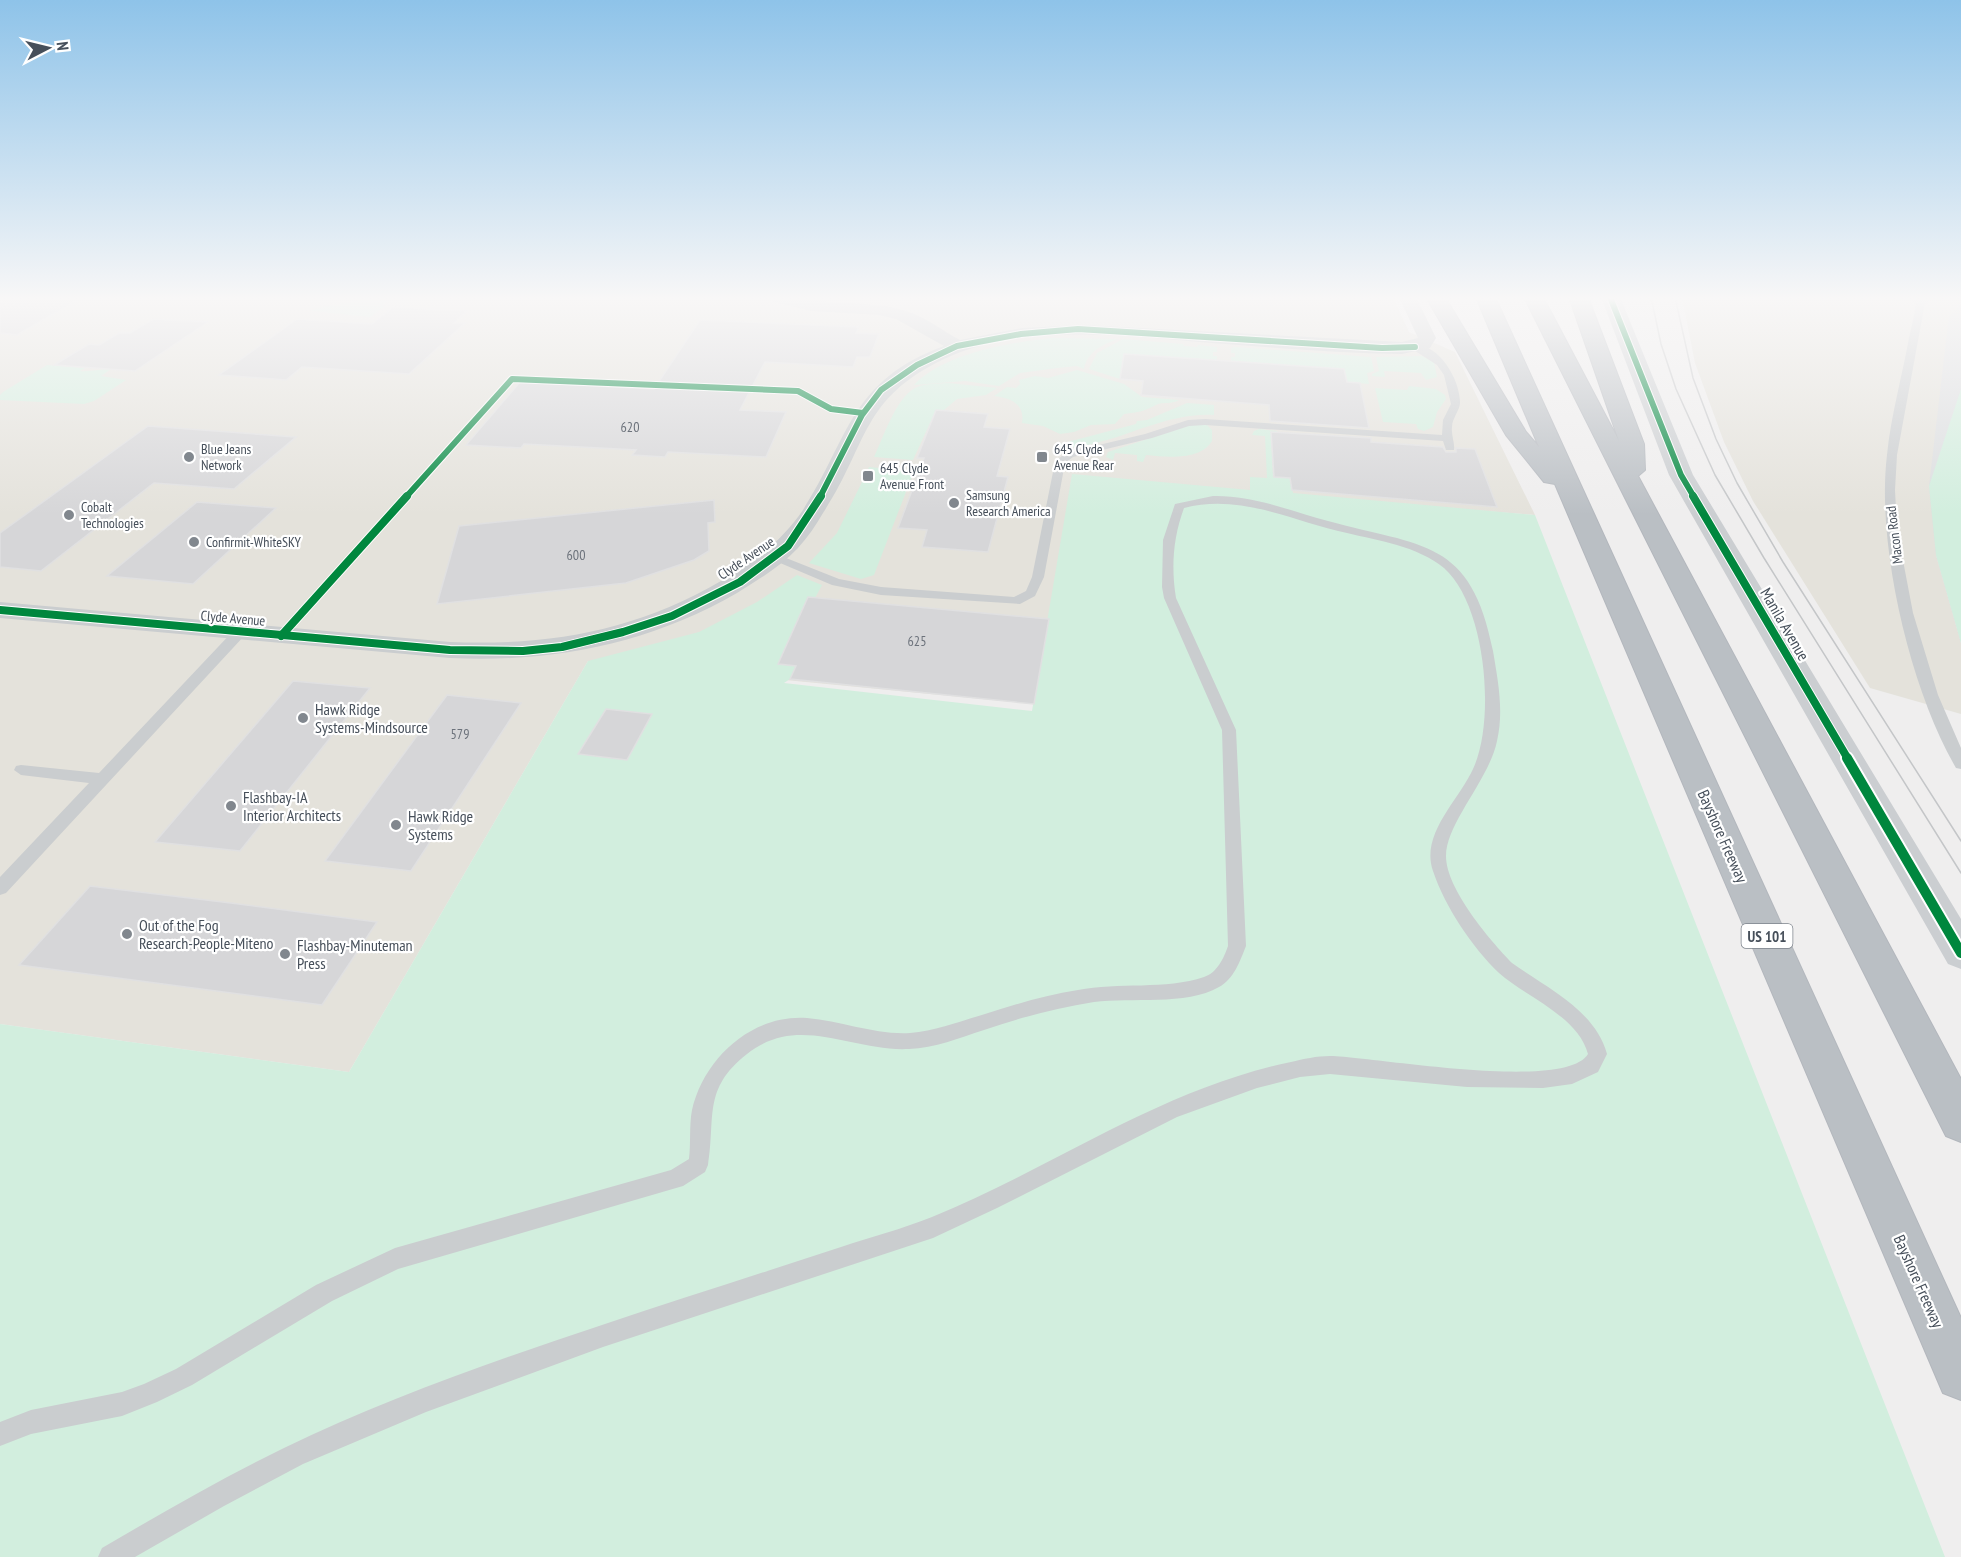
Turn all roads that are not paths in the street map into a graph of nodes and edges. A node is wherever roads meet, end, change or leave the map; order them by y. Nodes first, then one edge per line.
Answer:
1 (909, 370) edge
2 (1447, 370) edge
3 (1479, 370) edge
4 (1517, 370) edge
5 (1570, 370) edge
6 (1605, 370) edge
7 (1639, 370) edge
8 (1908, 370) edge
9 (1634, 493) junction
10 (1573, 498) junction
11 (772, 557) junction
12 (0, 610) edge
13 (240, 633) junction
14 (1961, 764) edge
15 (21, 770) dead end
16 (102, 779) junction
17 (0, 888) edge
18 (1961, 953) edge
19 (1961, 1122) edge
20 (1961, 1375) edge
21 (0, 1434) edge
22 (111, 1557) edge

1 - 11 street, Clyde Avenue
2 - 11 lane
3 - 10 highway
4 - 10 highway, Bayshore Freeway / US 101
5 - 9 highway
6 - 9 highway
7 - 18 main road, Manila Avenue
8 - 14 lane, Macon Road
9 - 19 highway
10 - 20 highway, Bayshore Freeway / US 101
11 - 13 street, Clyde Avenue
12 - 13 street, Clyde Avenue
13 - 16 lane
15 - 16 lane
16 - 17 lane
21 - 22 lane

